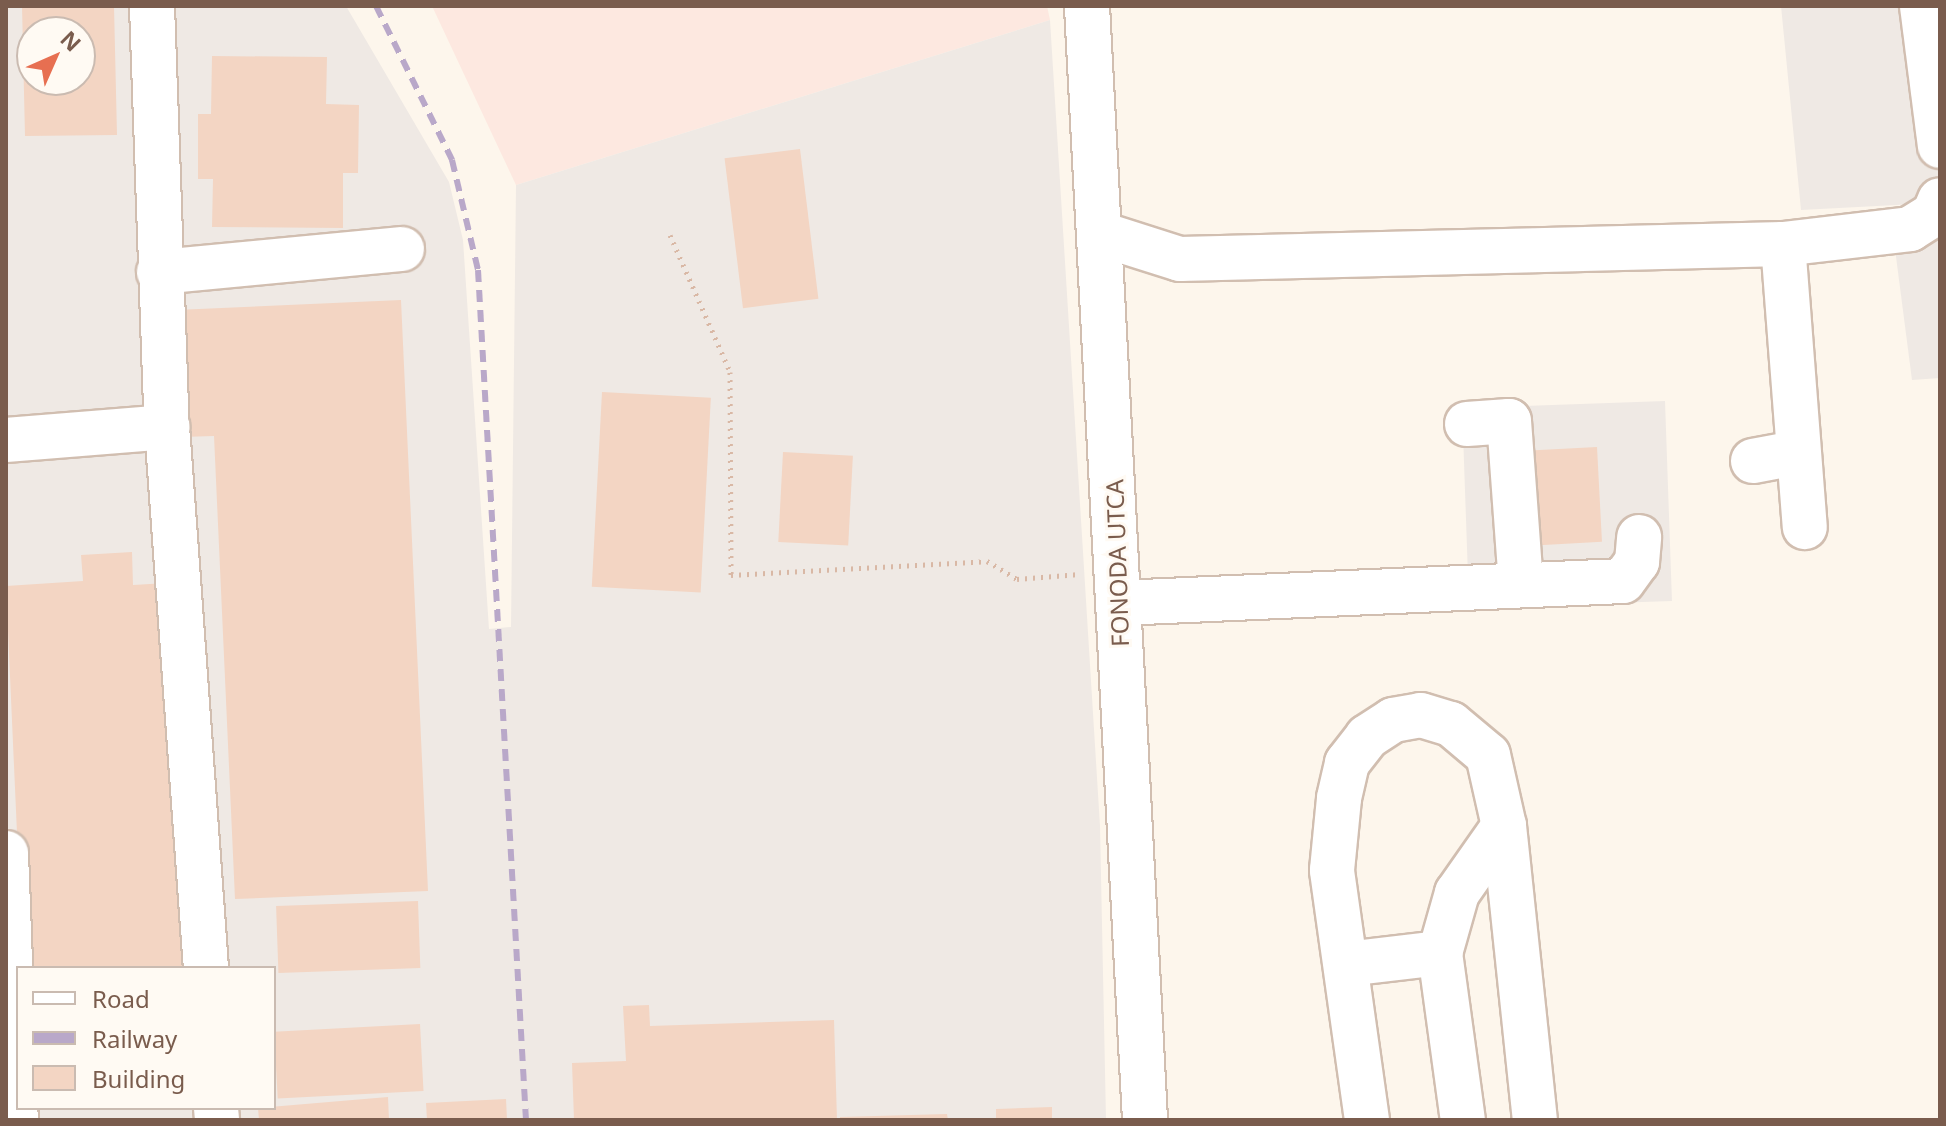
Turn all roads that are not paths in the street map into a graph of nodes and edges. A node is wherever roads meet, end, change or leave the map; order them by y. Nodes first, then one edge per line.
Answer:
1 (152, 6) edge
2 (1087, 6) edge
3 (1922, 6) edge
4 (1940, 146) edge
5 (1940, 200) edge
6 (1101, 234) junction
7 (1783, 244) junction
8 (402, 249) dead end
9 (159, 272) junction
10 (1467, 424) dead end
11 (167, 427) junction
12 (6, 440) edge
13 (1796, 453) junction
14 (1753, 461) dead end
15 (1805, 527) dead end
16 (1639, 537) dead end
17 (1521, 585) junction
18 (1119, 603) junction
19 (1504, 826) junction
20 (6, 853) edge
21 (1440, 953) junction
22 (1346, 964) junction
23 (206, 966) edge
24 (16, 1120) edge
25 (1145, 1120) edge
26 (1367, 1120) edge
27 (1463, 1120) edge
28 (1535, 1120) edge

1 - 9 street
2 - 6 street, FONODA UTCA
3 - 4 street
5 - 7 street
6 - 7 street
6 - 18 street, FONODA UTCA
7 - 13 street
8 - 9 street
9 - 11 street
10 - 17 street
11 - 12 street
11 - 23 street
13 - 14 street
13 - 15 street
16 - 17 street
17 - 18 street
18 - 25 street, FONODA UTCA
19 - 21 street
19 - 22 street
19 - 28 street
20 - 24 street
21 - 22 street
21 - 27 street
22 - 26 street

